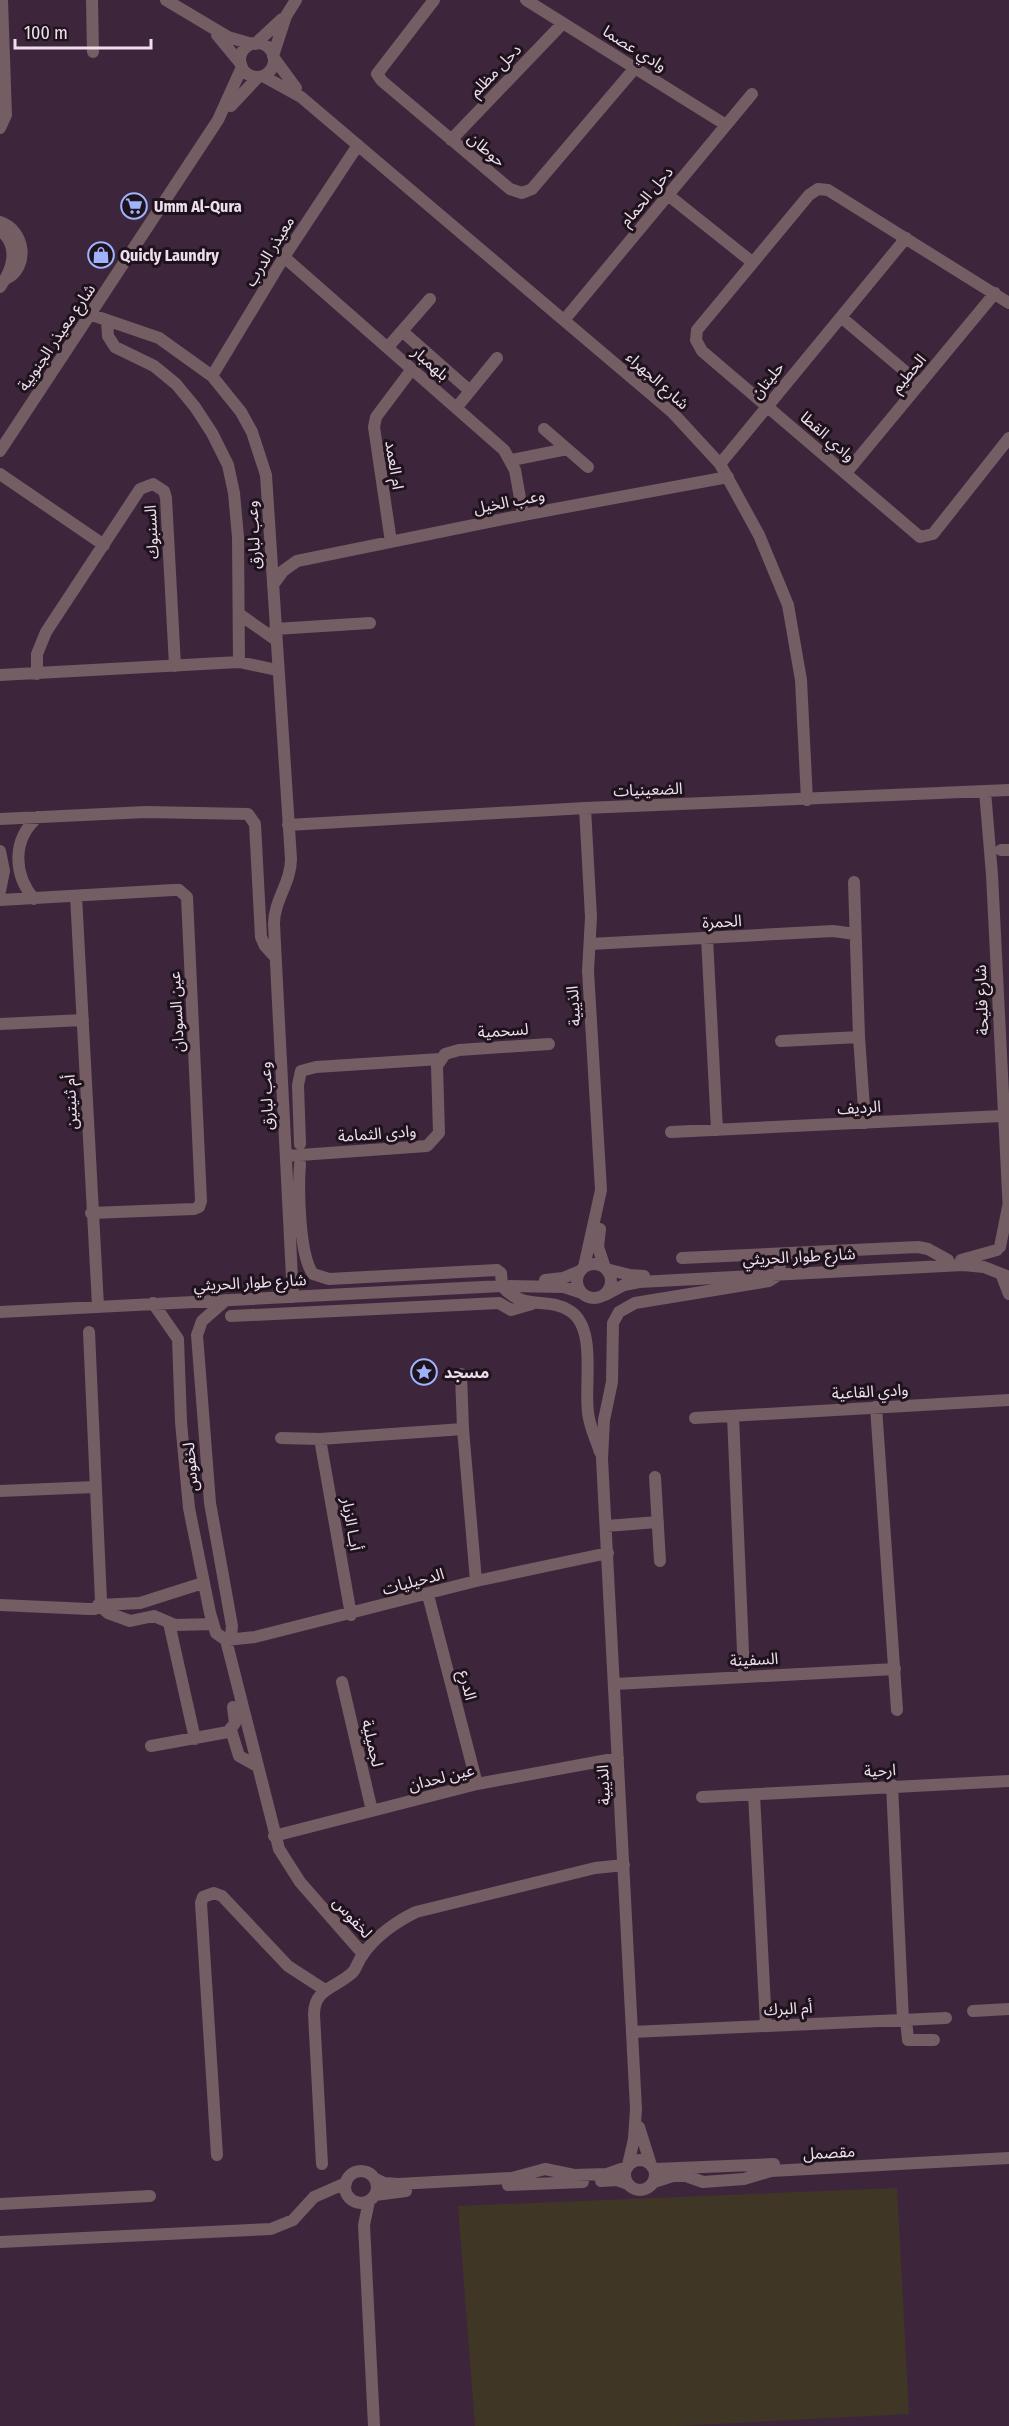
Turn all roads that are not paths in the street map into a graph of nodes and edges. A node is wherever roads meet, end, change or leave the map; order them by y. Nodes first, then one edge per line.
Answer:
1 (2, 0) edge
2 (92, 0) edge
3 (166, 0) edge
4 (296, 0) edge
5 (434, 0) edge
6 (526, 0) edge
7 (286, 16) junction
8 (563, 23) junction
9 (210, 27) junction
10 (2, 44) edge
11 (254, 44) junction
12 (93, 52) dead end
13 (274, 57) junction
14 (242, 66) junction
15 (635, 68) junction
16 (261, 76) junction
17 (752, 94) dead end
18 (301, 97) junction
19 (218, 120) junction
20 (726, 125) junction
21 (0, 128) edge
22 (451, 140) junction
23 (358, 145) junction
24 (668, 195) junction
25 (0, 222) edge
26 (0, 230) edge
27 (906, 238) junction
28 (284, 257) junction
29 (752, 262) junction
30 (3, 283) edge
31 (995, 293) junction
32 (430, 299) dead end
33 (1009, 303) edge
34 (92, 315) junction
35 (841, 317) junction
36 (565, 319) junction
37 (107, 321) junction
38 (402, 331) junction
39 (388, 347) junction
40 (497, 358) dead end
41 (412, 369) junction
42 (212, 376) junction
43 (920, 384) junction
44 (470, 391) junction
45 (456, 406) junction
46 (768, 406) junction
47 (544, 429) dead end
48 (1007, 446) edge
49 (567, 449) junction
50 (0, 451) edge
51 (512, 460) junction
52 (720, 464) junction
53 (588, 467) dead end
54 (846, 473) junction
55 (0, 474) edge
56 (728, 477) junction
57 (523, 515) junction
58 (391, 542) junction
59 (104, 545) junction
60 (271, 550) junction
61 (297, 561) junction
62 (273, 585) junction
63 (239, 614) junction
64 (370, 623) dead end
65 (275, 635) junction
66 (239, 662) junction
67 (175, 666) junction
68 (278, 670) junction
69 (37, 674) junction
70 (0, 675) edge
71 (1009, 790) edge
72 (985, 791) junction
73 (807, 800) junction
74 (585, 808) junction
75 (38, 817) junction
76 (0, 819) edge
77 (288, 825) junction
78 (1, 857) edge
79 (18, 862) junction
80 (854, 882) dead end
81 (0, 891) edge
82 (76, 896) junction
83 (34, 899) junction
84 (0, 900) edge
85 (855, 934) junction
86 (707, 938) junction
87 (590, 944) junction
88 (276, 958) junction
89 (83, 1020) junction
90 (0, 1024) edge
91 (859, 1037) junction
92 (781, 1041) dead end
93 (549, 1044) dead end
94 (440, 1059) junction
95 (1002, 1116) junction
96 (866, 1123) junction
97 (717, 1130) junction
98 (671, 1132) dead end
99 (300, 1144) dead end
100 (286, 1156) junction
101 (300, 1164) dead end
102 (600, 1202) junction
103 (1008, 1210) edge
104 (92, 1213) junction
105 (1002, 1247) edge
106 (779, 1254) junction
107 (682, 1258) dead end
108 (948, 1260) junction
109 (606, 1268) junction
110 (582, 1269) junction
111 (461, 1271) junction
112 (780, 1271) junction
113 (421, 1274) junction
114 (1003, 1275) edge
115 (502, 1286) junction
116 (462, 1288) junction
117 (422, 1290) junction
118 (582, 1293) junction
119 (1009, 1294) edge
120 (604, 1295) junction
121 (293, 1297) junction
122 (226, 1300) junction
123 (153, 1303) junction
124 (531, 1304) junction
125 (98, 1306) junction
126 (0, 1312) edge
127 (231, 1316) dead end
128 (89, 1332) dead end
129 (461, 1374) dead end
130 (1009, 1400) edge
131 (876, 1407) junction
132 (733, 1416) junction
133 (695, 1418) dead end
134 (604, 1420) junction
135 (589, 1421) junction
136 (463, 1429) junction
137 (280, 1438) dead end
138 (321, 1438) junction
139 (602, 1459) junction
140 (655, 1477) dead end
141 (94, 1487) junction
142 (0, 1491) edge
143 (658, 1522) junction
144 (606, 1526) junction
145 (608, 1553) junction
146 (660, 1561) dead end
147 (476, 1581) junction
148 (203, 1583) junction
149 (429, 1595) junction
150 (0, 1605) edge
151 (99, 1605) junction
152 (351, 1615) junction
153 (169, 1623) junction
154 (213, 1624) junction
155 (226, 1640) junction
156 (895, 1669) junction
157 (744, 1675) junction
158 (342, 1682) dead end
159 (615, 1684) junction
160 (233, 1707) dead end
161 (897, 1710) dead end
162 (237, 1725) junction
163 (195, 1739) junction
164 (151, 1746) dead end
165 (618, 1758) junction
166 (1009, 1781) edge
167 (477, 1784) junction
168 (892, 1785) junction
169 (754, 1794) junction
170 (702, 1797) dead end
171 (372, 1811) junction
172 (274, 1836) junction
173 (624, 1865) junction
174 (363, 1954) junction
175 (325, 1990) junction
176 (1009, 2009) edge
177 (973, 2011) dead end
178 (946, 2018) dead end
179 (904, 2020) junction
180 (766, 2026) junction
181 (632, 2032) junction
182 (934, 2040) dead end
183 (636, 2109) junction
184 (1009, 2151) edge
185 (217, 2155) dead end
186 (1009, 2158) edge
187 (322, 2164) dead end
188 (628, 2166) junction
189 (653, 2171) junction
190 (374, 2178) junction
191 (346, 2183) junction
192 (628, 2184) junction
193 (326, 2192) junction
194 (150, 2196) dead end
195 (363, 2199) junction
196 (0, 2204) edge
197 (0, 2242) edge
198 (374, 2426) edge

1 - 10 street
2 - 12 street
3 - 9 street
4 - 7 street
5 - 22 street, حوطان
6 - 8 street, وادي عصما
7 - 11 street
7 - 13 street
8 - 15 street, وادي عصما
8 - 22 street, دحل مظلم
9 - 11 street
9 - 14 street
10 - 21 street
11 - 13 street
11 - 14 street
13 - 16 street
13 - 18 street, شارع الجهراء
14 - 16 street
14 - 19 street, شارع معيذر الجنوبية
15 - 20 street, وادي عصما
15 - 22 street, حوطان
16 - 18 street, شارع الجهراء
16 - 19 street, شارع معيذر الجنوبية
17 - 20 street, دحل الحمام
18 - 23 street, شارع الجهراء
19 - 34 street, شارع معيذر الجنوبية
20 - 24 street, دحل الحمام
23 - 28 street, معيذر الدرب
23 - 36 street, شارع الجهراء
24 - 29 street
24 - 36 street, دحل الحمام
25 - 30 street
26 - 30 street
27 - 29 street, وادي القطا
27 - 31 street, وادي القطا
27 - 35 street, حليتان
28 - 39 street, بلهمبار
28 - 42 street, معيذر الدرب
29 - 46 street, وادي القطا
31 - 33 street, وادي القطا
31 - 43 street, الحطيم
32 - 38 street
34 - 37 street, وعب لبارق
34 - 50 street, شارع معيذر الجنوبية
35 - 43 street
35 - 46 street, حليتان
36 - 52 street, شارع الجهراء
37 - 42 street, وعب لبارق
37 - 63 street
38 - 39 street
38 - 44 street
39 - 41 street, بلهمبار
40 - 44 street
41 - 45 street, بلهمبار
41 - 58 street, ام العمد
42 - 60 street, وعب لبارق
43 - 54 street, الحطيم
44 - 45 street
45 - 51 street, بلهمبار
46 - 52 street, حليتان
46 - 54 street, وادي القطا
47 - 49 street
48 - 54 street, وادي القطا
49 - 51 street
49 - 53 street
51 - 57 street
52 - 56 street, شارع الجهراء
55 - 59 street
56 - 57 street, وعب الخيل
56 - 73 street, شارع الجهراء
57 - 58 street, وعب الخيل
58 - 61 street, وعب الخيل
59 - 67 street, السنبوك
59 - 69 street, السنبوك
60 - 61 street
60 - 62 street, وعب لبارق
61 - 62 street
62 - 65 street, وعب لبارق
63 - 65 street
63 - 66 street
64 - 65 street
65 - 68 street, وعب لبارق
66 - 67 street
66 - 68 street
67 - 69 street
68 - 77 street, وعب لبارق
69 - 70 street
71 - 72 street, الضعينيات
72 - 73 street, الضعينيات
72 - 95 street, شارع فليحة
73 - 74 street, الضعينيات
74 - 77 street, الضعينيات
74 - 87 street, الذيبية
75 - 76 street
75 - 79 street
75 - 88 street
77 - 88 street, وعب لبارق
78 - 79 street
78 - 81 street
79 - 83 street
80 - 85 street
82 - 83 street, عين السودان
82 - 89 street, أم ثنيتين
82 - 104 street, عين السودان
83 - 84 street, عين السودان
85 - 86 street, الحمرة
85 - 91 street
86 - 87 street, الحمرة
86 - 97 street
87 - 102 street, الذيبية
88 - 100 street, وعب لبارق
89 - 90 street
89 - 104 street, أم ثنيتين
91 - 92 street
91 - 96 street
93 - 94 street, لسحمية
94 - 99 street
94 - 100 street, وادى الثمامة
95 - 96 street, الرديف
95 - 103 street, شارع فليحة
96 - 97 street, الرديف
97 - 98 street, الرديف
100 - 121 street, وعب لبارق
101 - 113 street
102 - 109 street, الذيبية
102 - 110 street, الذيبية
103 - 105 street, شارع فليحة
104 - 125 street, أم ثنيتين
105 - 108 street, شارع طوار الحريثي
105 - 114 street, شارع فليحة
106 - 107 street
106 - 108 street
106 - 112 street
108 - 112 street, شارع طوار الحريثي
109 - 110 street
109 - 112 street, شارع طوار الحريثي
109 - 120 street
110 - 115 street, شارع طوار الحريثي
110 - 118 street
111 - 113 street
111 - 115 street, الذيبية
111 - 116 street
112 - 114 street, شارع طوار الحريثي
112 - 120 street, شارع طوار الحريثي
112 - 134 street, الذيبية
113 - 117 street
114 - 119 street
115 - 116 street, شارع طوار الحريثي
115 - 118 street, شارع طوار الحريثي
115 - 124 street, الذيبية
116 - 117 street, شارع طوار الحريثي
117 - 121 street, شارع طوار الحريثي
118 - 120 street
121 - 122 street, شارع طوار الحريثي
122 - 123 street, شارع طوار الحريثي
122 - 155 street, لخفوس
123 - 125 street, شارع طوار الحريثي
123 - 148 street, لخفوس
124 - 127 street
124 - 135 street, الذيبية
125 - 126 street, شارع طوار الحريثي
128 - 141 street
129 - 136 street
130 - 131 street, وادي القاعية
131 - 132 street, وادي القاعية
131 - 156 street
132 - 133 street, وادي القاعية
132 - 157 street
134 - 135 street
134 - 139 street, الذيبية
135 - 139 street, الذيبية
136 - 138 street
136 - 147 street
137 - 138 street
138 - 152 street, أبــا الزبار
139 - 144 street, الذيبية
140 - 143 street
141 - 142 street
141 - 151 street
143 - 144 street
143 - 146 street
144 - 145 street, الذيبية
145 - 147 street, الدحيليات
145 - 159 street, الذيبية
147 - 149 street, الدحيليات
148 - 151 street
148 - 154 street, لخفوس
149 - 152 street, الدحيليات
149 - 167 street, الدرع
150 - 151 street
151 - 153 street
152 - 155 street, الدحيليات
153 - 154 street
153 - 163 street
154 - 155 street, لخفوس
155 - 162 street, لخفوس
156 - 157 street, السفينة
156 - 161 street
157 - 159 street, السفينة
158 - 171 street, لجميلية
159 - 165 street, الذيبية
160 - 162 street
162 - 163 street
162 - 172 street, لخفوس
163 - 164 street
165 - 167 street, عين لحدان
165 - 173 street, الذيبية
166 - 168 street, ارحية
167 - 171 street, عين لحدان
168 - 169 street, ارحية
168 - 179 street
169 - 170 street, ارحية
169 - 180 street
171 - 172 street, عين لحدان
172 - 174 street, لخفوس
173 - 174 street, لخفوس
173 - 181 street, الذيبية
174 - 175 street
175 - 185 street
175 - 187 street
176 - 177 street
178 - 179 street, أم البرك
179 - 180 street, أم البرك
179 - 182 street
180 - 181 street, أم البرك
181 - 183 street, الذيبية
183 - 188 street, الذيبية
183 - 189 street, الذيبية
184 - 189 street, مقصمل
186 - 189 street, مقصمل
188 - 189 street
188 - 190 street
188 - 192 street
189 - 192 street
190 - 191 street
190 - 195 street
191 - 193 street
191 - 195 street
192 - 195 street
193 - 195 street
193 - 197 street
194 - 196 street
195 - 198 street

